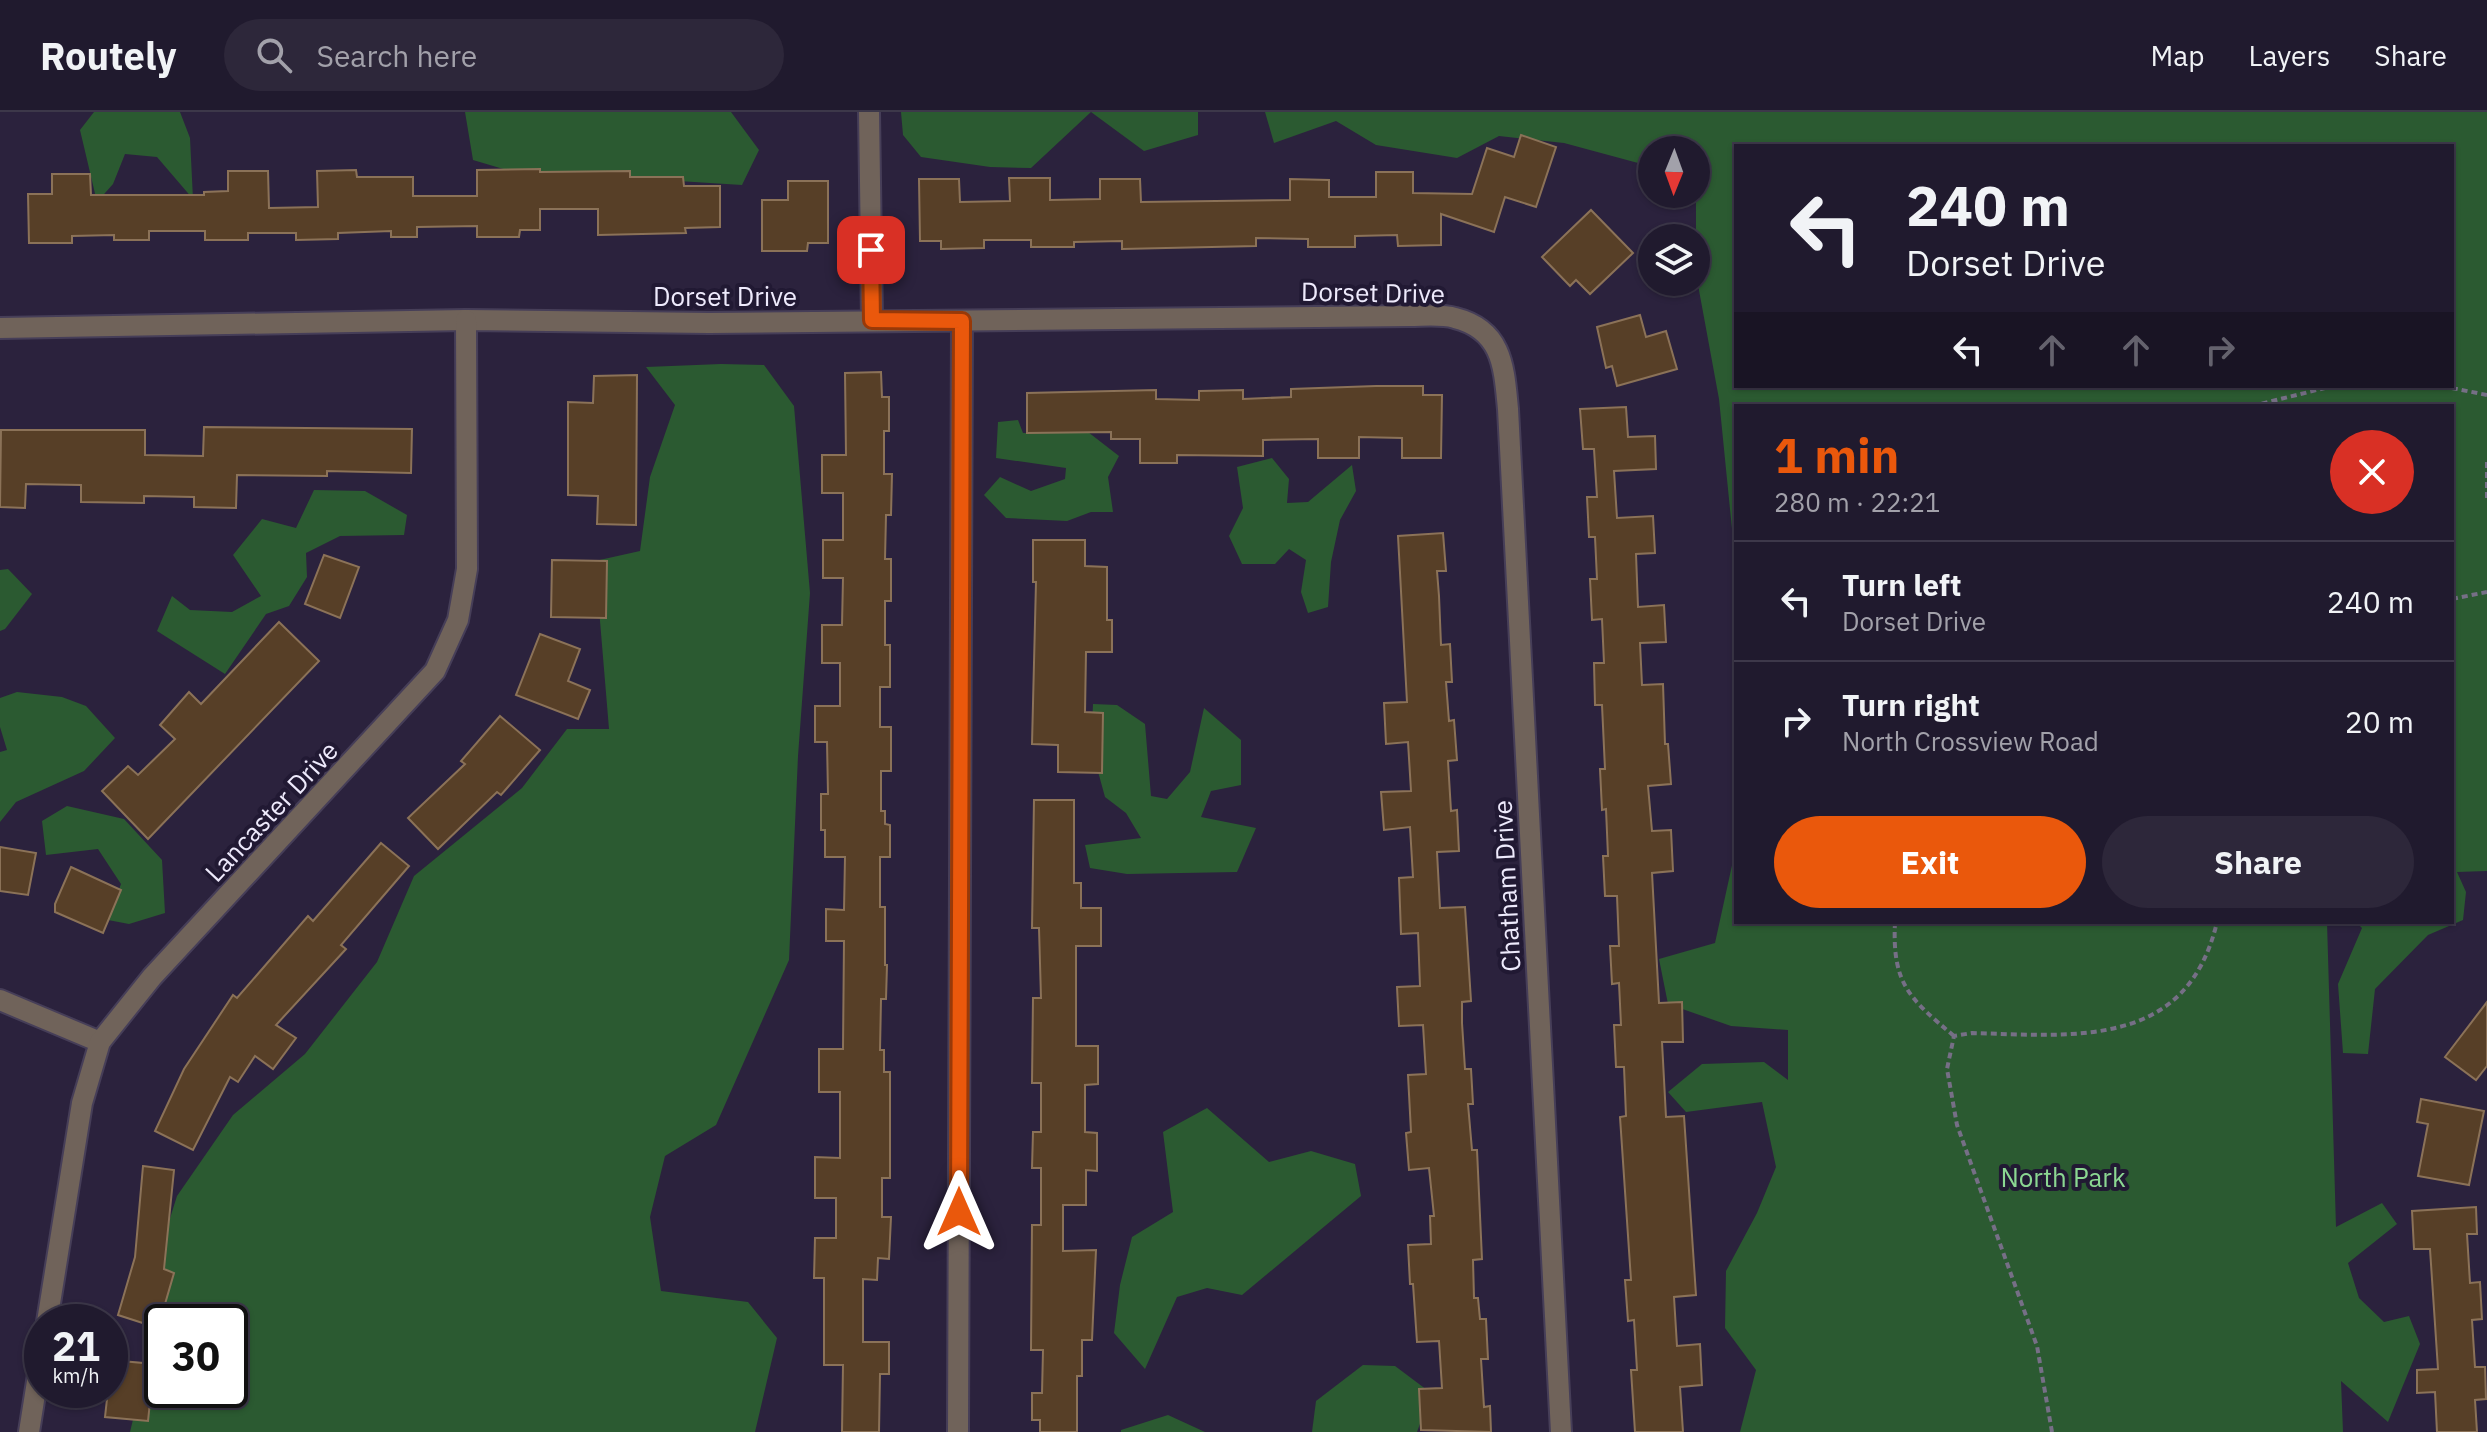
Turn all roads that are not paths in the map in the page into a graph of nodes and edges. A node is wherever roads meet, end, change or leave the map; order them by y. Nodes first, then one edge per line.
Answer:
1 (869, 112) edge
2 (466, 320) junction
3 (872, 320) junction
4 (962, 321) junction
5 (0, 328) edge
6 (1491, 340) joint
7 (0, 1000) edge
8 (100, 1042) junction
9 (50, 1304) edge
10 (33, 1408) edge
11 (29, 1432) edge
12 (958, 1432) edge
13 (1561, 1432) edge

1 - 3 street
2 - 3 street, Dorset Drive
2 - 5 street, Dorset Drive
2 - 8 street, Lancaster Drive
3 - 4 street, Dorset Drive
4 - 6 street, Dorset Drive
4 - 12 street
6 - 13 street, Chatham Drive
7 - 8 street
8 - 9 street, Lancaster Drive
10 - 11 street

